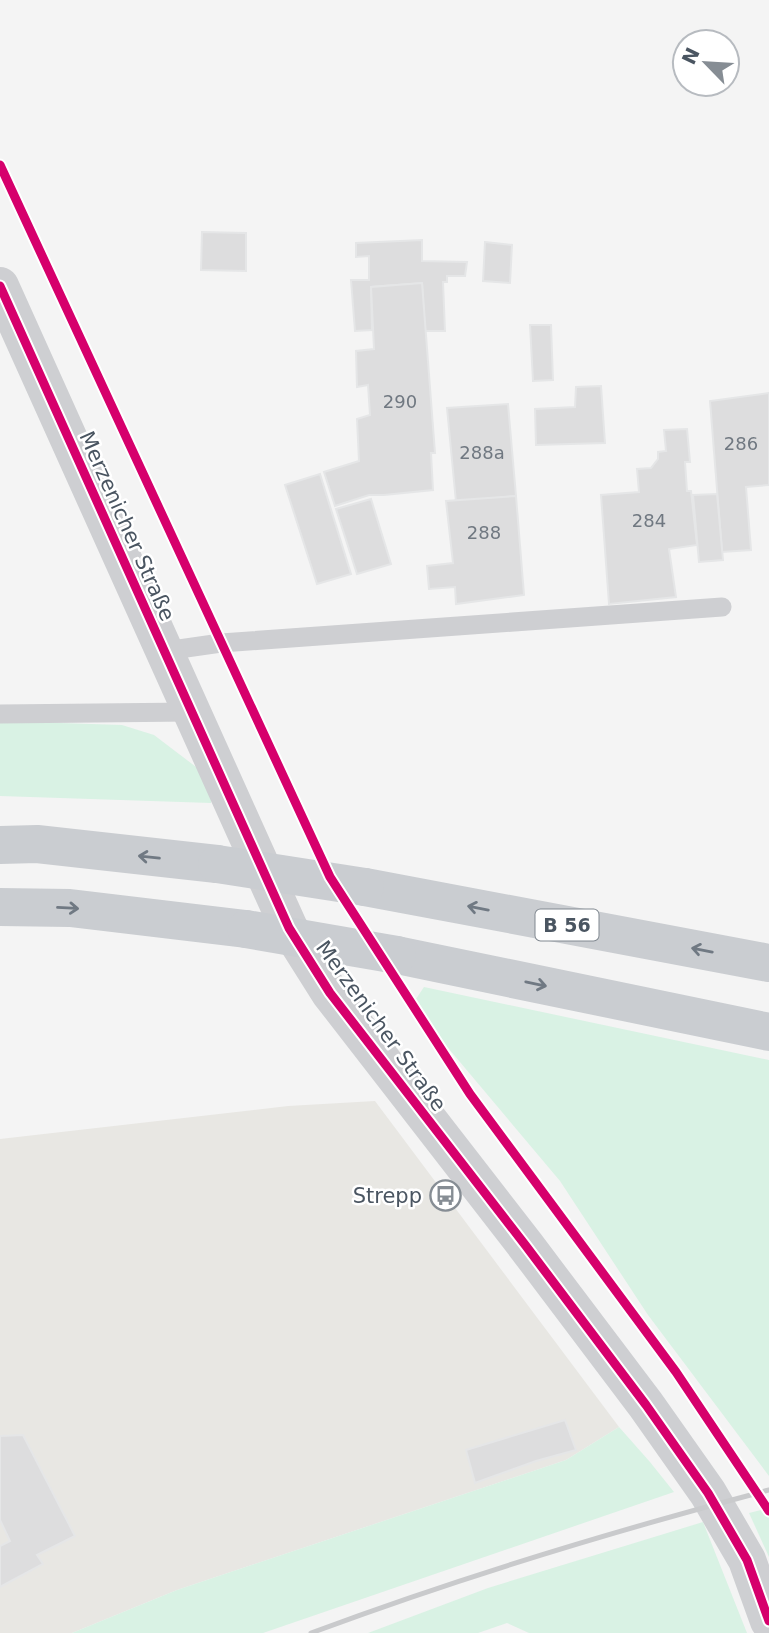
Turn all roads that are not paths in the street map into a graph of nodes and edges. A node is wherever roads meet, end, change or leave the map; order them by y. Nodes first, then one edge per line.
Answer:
1 (0, 286) edge
2 (722, 607) dead end
3 (165, 651) junction
4 (191, 712) junction
5 (0, 714) edge
6 (0, 845) edge
7 (0, 907) edge
8 (769, 963) edge
9 (769, 1032) edge
10 (769, 1620) edge

1 - 3 street, Merzenicher Straße
2 - 3 lane
3 - 4 street, Merzenicher Straße
4 - 5 lane
4 - 10 street, Merzenicher Straße
8 -> 6 main road, B 56, bridge
7 -> 9 main road, bridge

